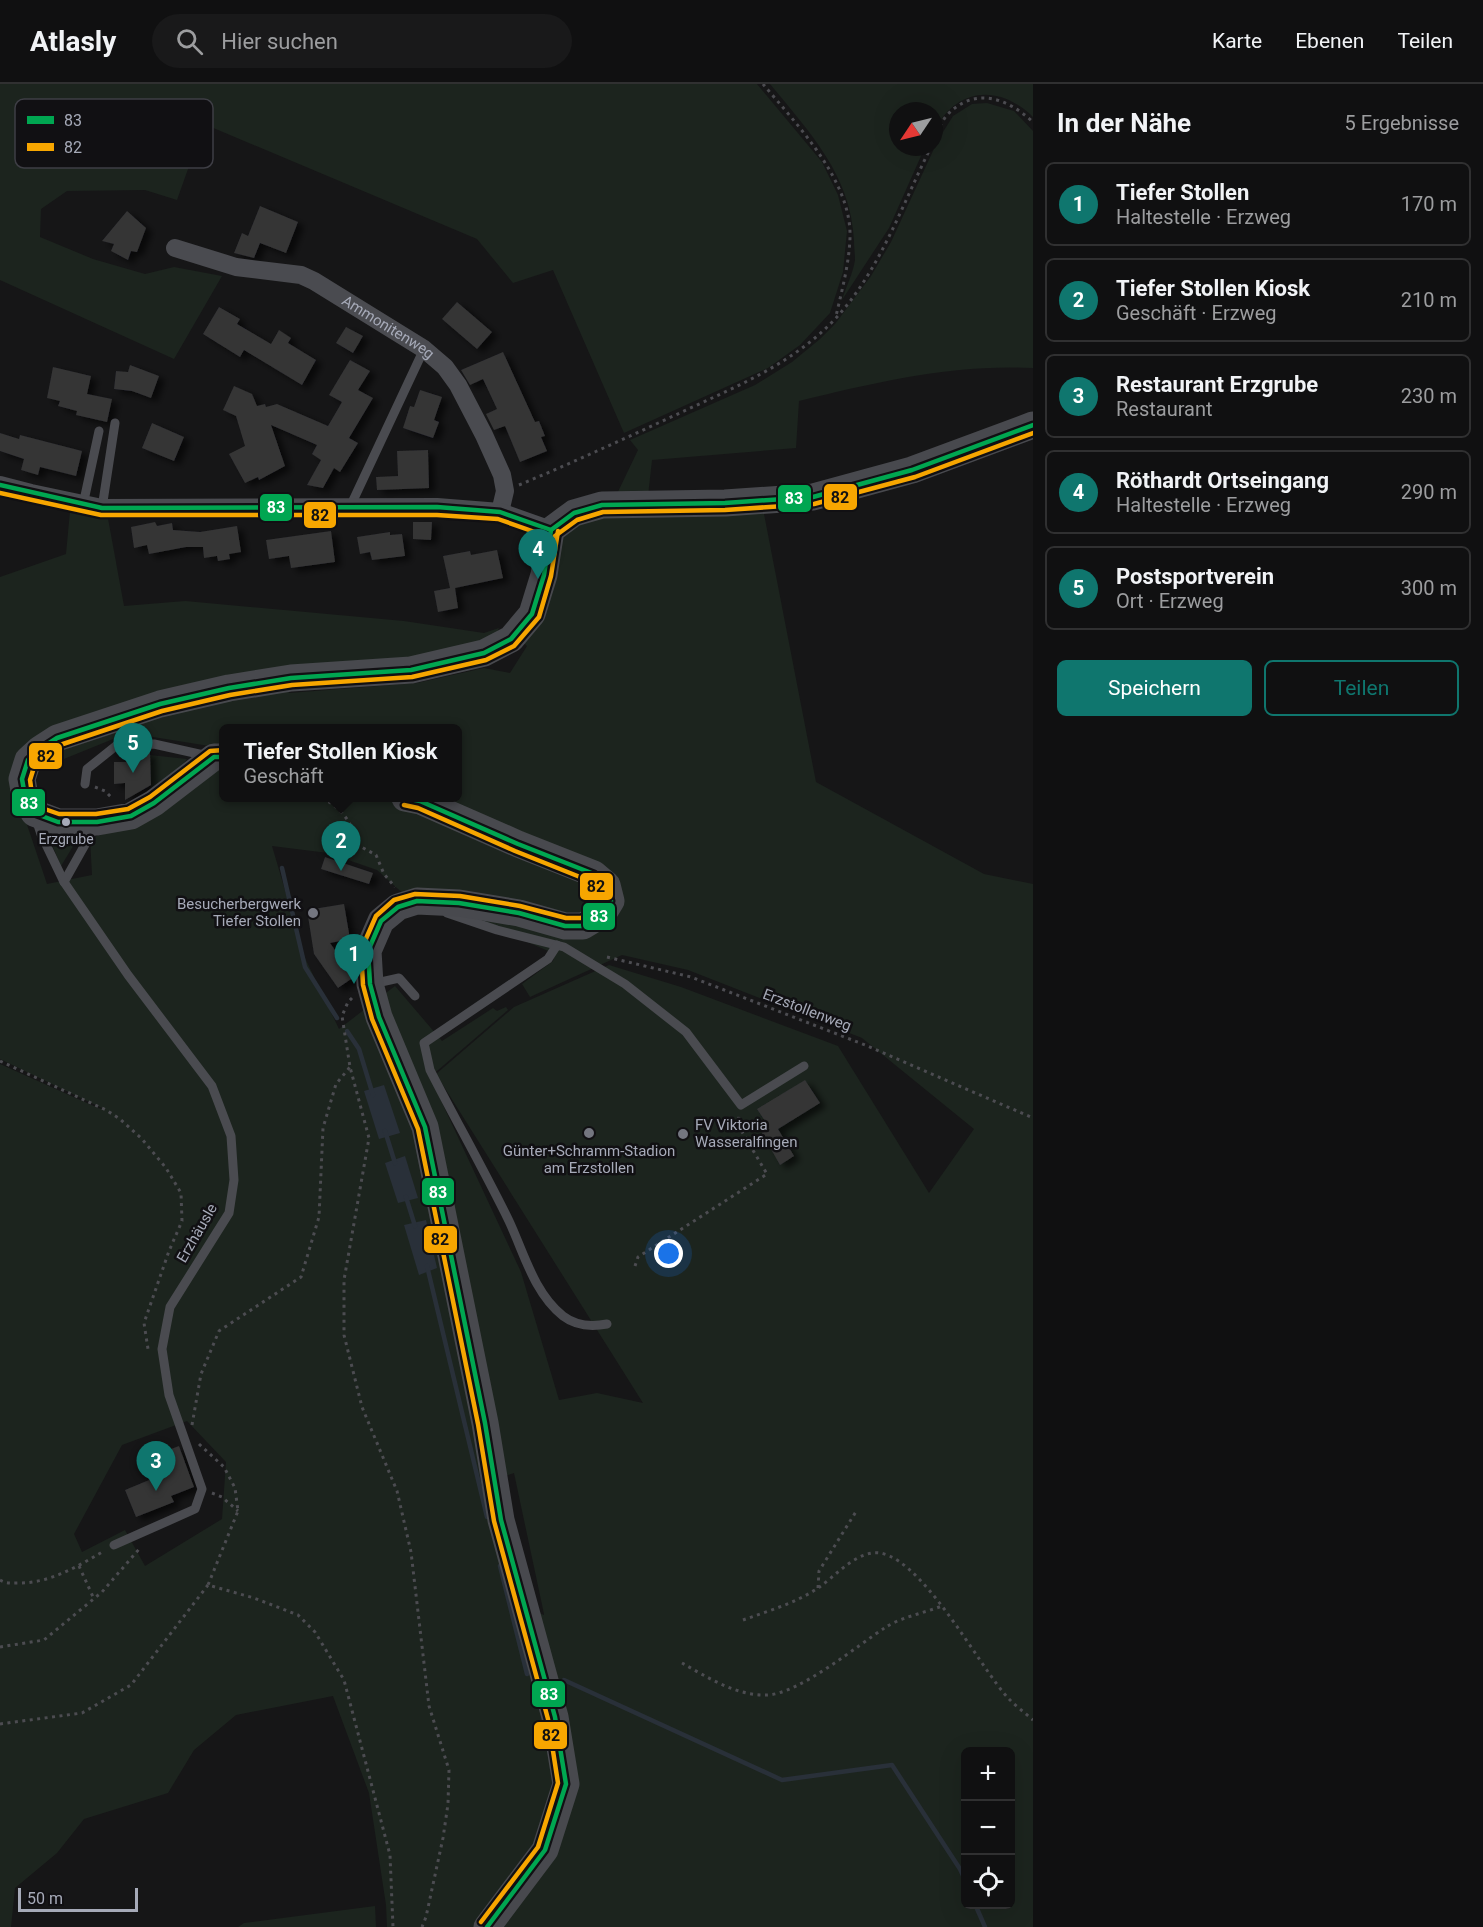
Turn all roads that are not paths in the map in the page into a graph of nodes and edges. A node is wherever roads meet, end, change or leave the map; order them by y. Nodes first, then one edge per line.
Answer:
1 (175, 248) dead end
2 (424, 349) junction
3 (115, 423) dead end
4 (1033, 425) edge
5 (99, 431) dead end
6 (0, 485) edge
7 (83, 505) junction
8 (350, 507) junction
9 (102, 508) junction
10 (500, 512) junction
11 (551, 530) junction
12 (219, 757) edge
13 (85, 784) dead end
14 (422, 802) edge
15 (34, 813) junction
16 (97, 822) junction
17 (64, 882) junction
18 (426, 901) junction
19 (556, 945) junction
20 (370, 984) junction
21 (415, 996) dead end
22 (804, 1066) dead end
23 (607, 1324) dead end
24 (114, 1545) road end
25 (487, 1927) edge

1 - 2 street, Ammonitenweg
2 - 8 lane
2 - 10 street, Ammonitenweg
3 - 9 lane
4 - 11 street
5 - 7 lane
6 - 7 street
7 - 9 street
8 - 9 street
8 - 10 street
10 - 11 street
11 - 15 street
12 - 13 lane
12 - 16 street
14 - 18 street
15 - 16 street
15 - 17 lane, Erzhäusle
16 - 17 lane
17 - 24 lane, Erzhäusle
18 - 19 lane
18 - 20 street
19 - 22 lane
19 - 23 lane
20 - 21 lane
20 - 25 street

